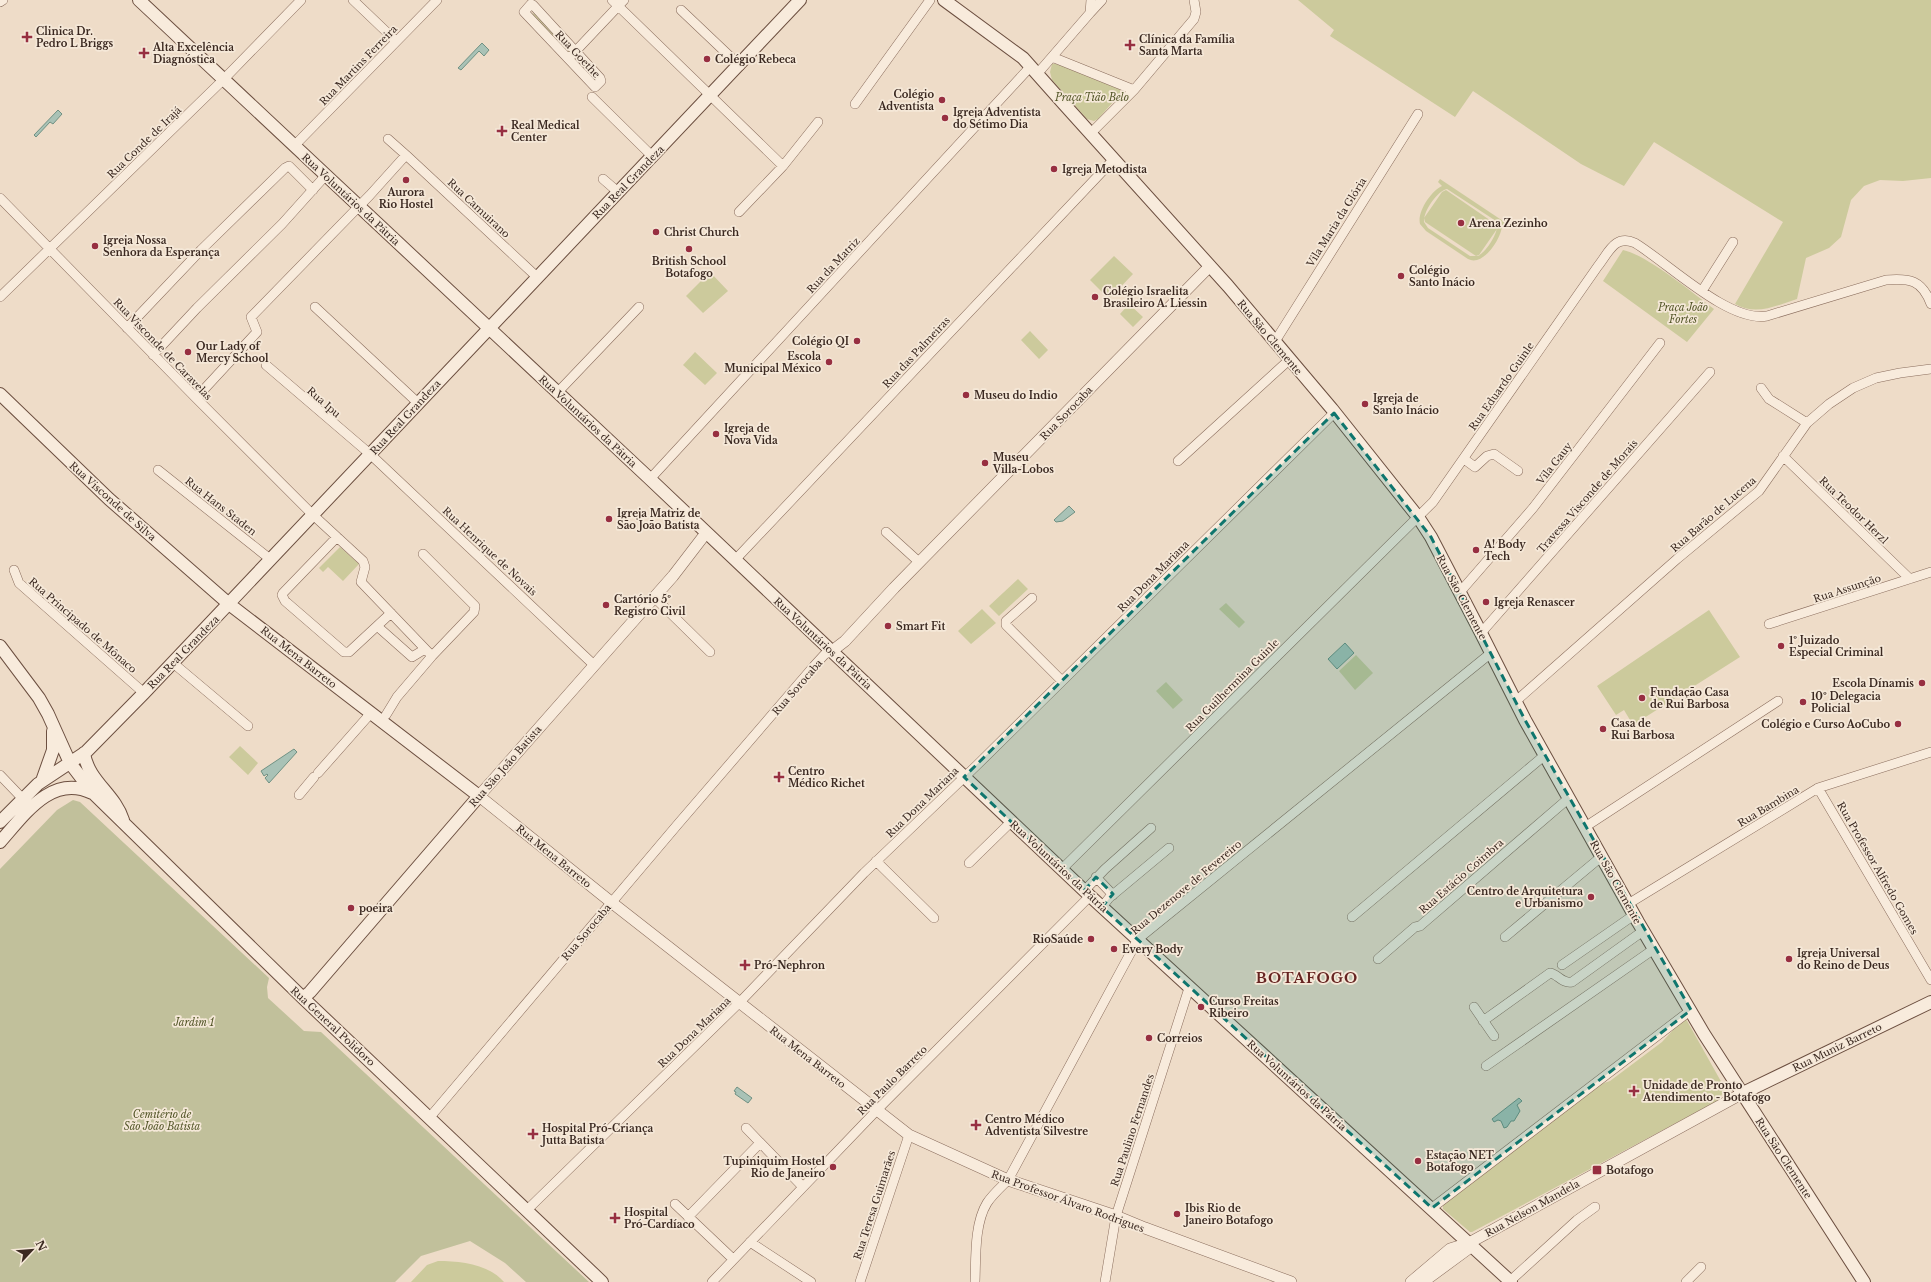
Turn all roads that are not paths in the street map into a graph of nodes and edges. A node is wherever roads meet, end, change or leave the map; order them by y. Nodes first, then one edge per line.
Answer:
1 (3, 0) edge
2 (139, 0) edge
3 (301, 0) edge
4 (353, 0) edge
5 (437, 0) edge
6 (800, 0) edge
7 (930, 0) edge
8 (944, 0) edge
9 (1091, 0) edge
10 (1102, 0) edge
11 (1194, 0) edge
12 (0, 2) edge
13 (618, 2) edge
14 (681, 10) dead end
15 (1090, 13) junction
16 (396, 41) junction
17 (576, 52) junction
18 (1052, 57) junction
19 (568, 60) junction
20 (740, 66) junction
21 (1035, 69) junction
22 (223, 80) junction
23 (1134, 90) junction
24 (592, 97) dead end
25 (715, 100) junction
26 (855, 104) dead end
27 (1418, 114) dead end
28 (818, 122) dead end
29 (1092, 133) junction
30 (388, 139) dead end
31 (294, 146) junction
32 (406, 155) junction
33 (653, 156) junction
34 (1114, 159) junction
35 (782, 166) junction
36 (326, 175) junction
37 (603, 179) dead end
38 (313, 190) junction
39 (618, 192) junction
40 (0, 198) edge
41 (359, 206) junction
42 (739, 212) dead end
43 (225, 217) dead end
44 (1733, 242) dead end
45 (49, 249) junction
46 (1210, 266) junction
47 (537, 278) junction
48 (1702, 291) junction
49 (0, 297) edge
50 (1931, 304) edge
51 (315, 307) dead end
52 (639, 307) dead end
53 (124, 325) junction
54 (489, 328) junction
55 (1274, 343) junction
56 (1660, 343) dead end
57 (153, 355) junction
58 (1289, 360) junction
59 (266, 365) dead end
60 (1931, 369) edge
61 (1710, 372) dead end
62 (1760, 388) dead end
63 (558, 393) junction
64 (0, 394) edge
65 (196, 398) junction
66 (418, 403) junction
67 (1334, 413) junction
68 (1807, 424) junction
69 (370, 454) junction
70 (1783, 456) junction
71 (1464, 459) junction
72 (1178, 461) dead end
73 (158, 470) dead end
74 (1518, 471) dead end
75 (650, 479) junction
76 (312, 514) junction
77 (1418, 517) junction
78 (886, 532) dead end
79 (706, 533) junction
80 (337, 537) junction
81 (423, 554) dead end
82 (270, 559) junction
83 (735, 560) junction
84 (919, 562) junction
85 (14, 570) dead end
86 (1931, 572) edge
87 (1910, 579) junction
88 (1460, 592) junction
89 (654, 597) junction
90 (1032, 598) dead end
91 (229, 604) junction
92 (391, 613) junction
93 (1769, 624) dead end
94 (377, 626) junction
95 (1482, 633) junction
96 (0, 646) edge
97 (425, 649) junction
98 (832, 651) junction
99 (710, 652) dead end
100 (1491, 653) junction
101 (432, 656) junction
102 (173, 663) junction
103 (594, 665) junction
104 (1062, 681) junction
105 (144, 693) junction
106 (1516, 701) junction
107 (1778, 701) dead end
108 (371, 713) junction
109 (386, 714) dead end
110 (53, 726) junction
111 (248, 726) dead end
112 (1931, 752) edge
113 (84, 753) junction
114 (1545, 754) junction
115 (70, 764) junction
116 (0, 776) edge
117 (964, 777) junction
118 (42, 781) junction
119 (1818, 788) junction
120 (93, 793) junction
121 (299, 795) dead end
122 (479, 796) junction
123 (1569, 798) junction
124 (23, 799) junction
125 (1012, 821) junction
126 (0, 822) edge
127 (124, 824) junction
128 (1585, 827) junction
129 (1151, 828) dead end
130 (0, 842) edge
131 (1169, 848) dead end
132 (1601, 857) junction
133 (876, 861) junction
134 (969, 864) dead end
135 (1062, 869) junction
136 (1096, 877) junction
137 (1087, 893) junction
138 (1113, 895) junction
139 (611, 902) junction
140 (1628, 904) junction
141 (1102, 906) junction
142 (1634, 915) junction
143 (1352, 917) dead end
144 (934, 918) dead end
145 (1643, 931) junction
146 (1505, 937) dead end
147 (1138, 939) junction
148 (1654, 949) junction
149 (1378, 959) dead end
150 (1562, 965) dead end
151 (1931, 980) edge
152 (1189, 988) junction
153 (303, 998) junction
154 (1931, 1002) edge
155 (739, 1003) junction
156 (1474, 1008) dead end
157 (1690, 1010) junction
158 (1483, 1021) junction
159 (1494, 1036) dead end
160 (1486, 1066) dead end
161 (1743, 1093) junction
162 (877, 1110) junction
163 (430, 1117) junction
164 (746, 1128) dead end
165 (909, 1136) junction
166 (760, 1143) junction
167 (1008, 1180) junction
168 (803, 1187) junction
169 (675, 1204) dead end
170 (1595, 1207) dead end
171 (1432, 1208) junction
172 (527, 1210) junction
173 (1116, 1216) junction
174 (688, 1217) junction
175 (750, 1242) junction
176 (1471, 1244) junction
177 (733, 1259) junction
178 (1701, 1266) dead end
179 (602, 1282) edge
180 (712, 1282) edge
181 (811, 1282) edge
182 (860, 1282) edge
183 (976, 1282) edge
184 (1105, 1282) edge
185 (1291, 1282) edge
186 (1411, 1282) edge
187 (1423, 1282) edge
188 (1511, 1282) edge
189 (1686, 1282) edge
190 (1864, 1282) edge

1 - 12 street
2 - 22 main road, Rua Voluntários da Pátria
3 - 22 street, Rua Conde de Irajá
4 - 16 street
5 - 16 street, Rua Martins Ferreira
6 - 20 main road, Rua Real Grandeza
7 - 26 street
8 - 21 main road, Rua São Clemente
9 - 15 street
10 - 15 street, Rua da Matriz
11 - 23 street
13 - 17 street
13 - 25 street
14 - 20 street
15 - 18 street, Rua da Matriz
16 - 31 street, Rua Martins Ferreira
17 - 19 street
17 - 19 street, Rua Goethe
17 - 19 street, Rua Goethe
18 - 21 street, Rua da Matriz
18 - 23 street
20 - 25 main road, Rua Real Grandeza
21 - 29 main road, Rua São Clemente
21 - 75 street, Rua da Matriz
22 - 31 main road, Rua Voluntários da Pátria
22 - 45 street, Rua Conde de Irajá
23 - 29 street
24 - 33 street
25 - 33 main road, Rua Real Grandeza
25 - 35 street
27 - 55 street, Vila Maria da Glória
28 - 35 street
29 - 34 main road, Rua São Clemente
30 - 32 street, Rua Camuirano
31 - 36 main road, Rua Voluntários da Pátria
32 - 41 street
32 - 47 street, Rua Camuirano
33 - 39 main road, Rua Real Grandeza
34 - 46 main road, Rua São Clemente
34 - 83 street, Rua das Palmeiras
35 - 42 street
36 - 38 street
36 - 41 main road, Rua Voluntários da Pátria
37 - 39 street
38 - 53 street
38 - 57 street
39 - 47 main road, Rua Real Grandeza
40 - 45 street, Rua Visconde de Caravelas
41 - 54 main road, Rua Voluntários da Pátria
41 - 65 street
43 - 53 street
44 - 48 street
45 - 49 street, Rua Conde de Irajá
45 - 53 street, Rua Visconde de Caravelas
46 - 55 main road, Rua São Clemente
46 - 84 street, Rua Sorocaba
47 - 54 main road, Rua Real Grandeza
48 - 50 street
48 - 71 street, Rua Eduardo Guinle
51 - 66 street
52 - 63 street
53 - 57 street, Rua Visconde de Caravelas
54 - 63 main road, Rua Voluntários da Pátria
54 - 66 main road, Rua Real Grandeza
55 - 58 main road, Rua São Clemente
56 - 88 street, Vila Gauy
57 - 65 street, Rua Visconde de Caravelas
58 - 67 main road, Rua São Clemente
58 - 72 street
59 - 69 street, Rua Ipu
60 - 68 street, Rua Barão de Lucena
61 - 95 street, Travessa Visconde de Morais
62 - 68 street
63 - 75 main road, Rua Voluntários da Pátria
64 - 91 main road, Rua Visconde de Silva
65 - 76 street, Rua Visconde de Caravelas
66 - 69 main road, Rua Real Grandeza
67 - 77 main road, Rua São Clemente
67 - 104 street, Rua Dona Mariana
68 - 70 street, Rua Barão de Lucena
69 - 76 main road, Rua Real Grandeza
69 - 103 street, Rua Henrique de Novais
70 - 87 street, Rua Teodor Herzl
70 - 106 street, Rua Barão de Lucena
71 - 74 street
71 - 77 street, Rua Eduardo Guinle
73 - 82 street, Rua Hans Staden
75 - 79 main road, Rua Voluntários da Pátria
76 - 80 street, Rua Visconde de Caravelas
76 - 82 main road, Rua Real Grandeza
77 - 88 main road, Rua São Clemente
77 - 135 street, Rua Guilhermina Guinle
78 - 84 street
79 - 83 main road, Rua Voluntários da Pátria
79 - 89 street, Rua São João Batista
80 - 92 street, Rua Visconde de Caravelas
80 - 94 street
81 - 101 street
82 - 91 main road, Rua Real Grandeza
83 - 98 main road, Rua Voluntários da Pátria
84 - 98 street, Rua Sorocaba
85 - 105 street, Rua Principado de Mônaco
86 - 87 street, Rua Assunção
87 - 93 street, Rua Assunção
88 - 95 main road, Rua São Clemente
89 - 99 street
89 - 103 street, Rua São João Batista
90 - 104 street
91 - 102 main road, Rua Real Grandeza
91 - 108 main road, Rua Mena Barreto
92 - 94 street
92 - 97 street
94 - 97 street
95 - 100 main road, Rua São Clemente
96 - 110 main road, Rua General Polidoro
97 - 101 street
98 - 117 main road, Rua Voluntários da Pátria
98 - 139 street, Rua Sorocaba
100 - 106 main road, Rua São Clemente
100 - 147 street, Rua Dezenove de Fevereiro
101 - 109 street
102 - 105 main road, Rua Real Grandeza
102 - 111 street
103 - 122 street, Rua São João Batista
104 - 117 street, Rua Dona Mariana
105 - 113 main road, Rua Real Grandeza
106 - 114 main road, Rua São Clemente
107 - 128 street
108 - 121 street
108 - 122 main road, Rua Mena Barreto
110 - 115 main road, Rua General Polidoro
110 - 118 main road
112 - 119 street, Rua Bambina
113 - 115 main road, Rua Real Grandeza
113 - 127 main road
114 - 123 main road, Rua São Clemente
114 - 143 street
115 - 118 main road, Rua Real Grandeza
115 - 120 main road, Rua General Polidoro
116 - 124 street
117 - 125 main road, Rua Voluntários da Pátria
117 - 133 street, Rua Dona Mariana
118 - 124 main road, Rua Real Grandeza
119 - 140 street, Rua Bambina
119 - 151 street, Rua Professor Alfredo Gomes
120 - 127 main road, Rua General Polidoro
120 - 130 main road
122 - 139 street, Rua Mena Barreto
122 - 153 main road, Rua São João Batista
123 - 128 main road, Rua São Clemente
123 - 149 street, Rua Estácio Coimbra
124 - 126 main road, Rua Real Grandeza
125 - 134 street
125 - 135 main road, Rua Voluntários da Pátria
127 - 153 main road, Rua General Polidoro
128 - 132 main road, Rua São Clemente
129 - 136 street, Rua Paulo Barreto
131 - 138 street
132 - 140 main road, Rua São Clemente
132 - 146 street
133 - 144 street
133 - 155 street, Rua Dona Mariana
135 - 137 main road, Rua Voluntários da Pátria
136 - 137 street, Rua Paulo Barreto
136 - 138 street
137 - 141 main road, Rua Voluntários da Pátria
137 - 162 street, Rua Paulo Barreto
138 - 141 street
139 - 155 street, Rua Mena Barreto
139 - 163 street, Rua Sorocaba
140 - 142 main road, Rua São Clemente
141 - 147 main road, Rua Voluntários da Pátria
142 - 145 main road, Rua São Clemente
142 - 150 street
145 - 148 main road, Rua São Clemente
145 - 158 street
147 - 152 main road, Rua Voluntários da Pátria
147 - 167 street, Rua Dezenove de Fevereiro
148 - 157 main road, Rua São Clemente
148 - 160 street
152 - 171 main road, Rua Voluntários da Pátria
152 - 173 street, Rua Paulino Fernandes
153 - 163 main road, Rua General Polidoro
154 - 161 main road, Rua Muniz Barreto
155 - 162 street, Rua Mena Barreto
155 - 172 street, Rua Dona Mariana
156 - 158 street
157 - 161 main road, Rua São Clemente
157 - 171 street
158 - 159 street
161 - 176 street, Rua Nelson Mandela
161 - 190 main road, Rua São Clemente
162 - 165 street, Rua Professor Álvaro Rodrigues
162 - 168 street, Rua Paulo Barreto
163 - 172 main road, Rua General Polidoro
164 - 166 street
165 - 167 street, Rua Professor Álvaro Rodrigues
165 - 182 street, Rua Teresa Guimarães
166 - 168 street
166 - 174 street
167 - 173 street, Rua Professor Álvaro Rodrigues
167 - 183 street, Rua Dezenove de Fevereiro
168 - 175 street, Rua Paulo Barreto
169 - 174 street
170 - 188 street
171 - 176 main road, Rua Voluntários da Pátria
172 - 179 main road, Rua General Polidoro
173 - 184 street, Rua Paulino Fernandes
173 - 185 street, Rua Professor Álvaro Rodrigues
174 - 177 street
175 - 177 street, Rua Paulo Barreto
175 - 181 street
176 - 186 street, Rua Nelson Mandela
176 - 187 street, Rua Nelson Mandela
176 - 188 main road, Rua Voluntários da Pátria
177 - 180 street, Rua Paulo Barreto
178 - 189 street

